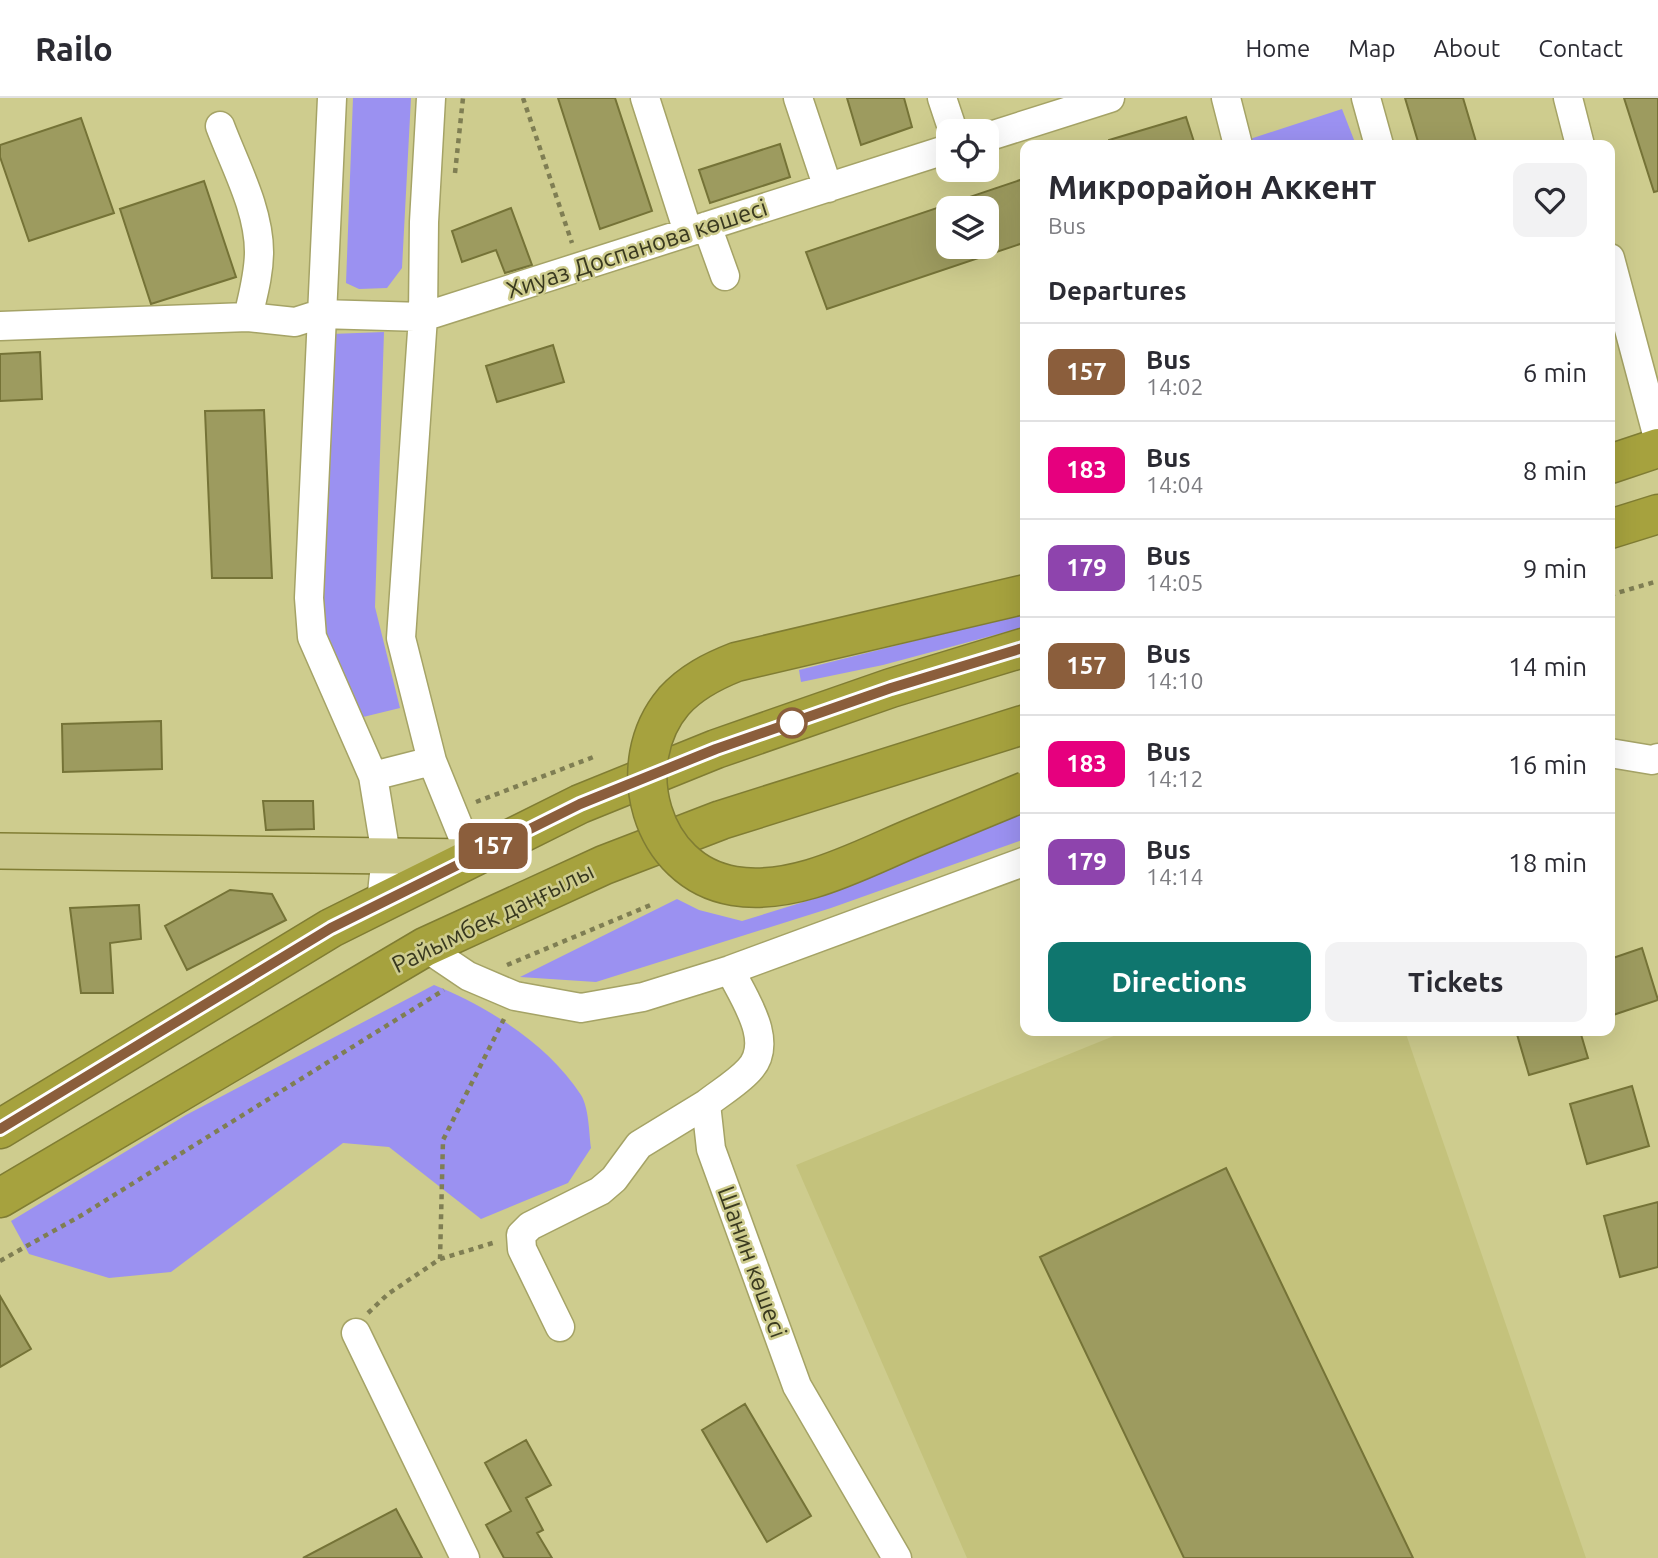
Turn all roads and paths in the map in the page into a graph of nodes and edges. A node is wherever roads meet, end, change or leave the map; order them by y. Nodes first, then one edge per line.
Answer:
1 (332, 98) edge
2 (431, 98) edge
3 (523, 98) edge
4 (645, 98) edge
5 (798, 98) edge
6 (942, 98) edge
7 (1226, 98) edge
8 (1366, 98) edge
9 (1568, 98) edge
10 (1092, 101) edge
11 (949, 119) edge
12 (220, 126) dead end
13 (999, 133) edge
14 (1237, 140) edge
15 (1378, 140) edge
16 (1579, 140) edge
17 (936, 153) edge
18 (828, 188) junction
19 (698, 229) junction
20 (580, 267) junction
21 (1615, 274) edge
22 (725, 276) dead end
23 (320, 314) junction
24 (248, 317) junction
25 (423, 317) junction
26 (0, 326) edge
27 (1650, 382) edge
28 (1658, 438) edge
29 (1658, 449) edge
30 (1615, 462) edge
31 (1658, 514) edge
32 (1615, 527) edge
33 (1658, 580) edge
34 (1615, 593) edge
35 (1020, 595) edge
36 (1020, 649) edge
37 (1020, 726) edge
38 (1615, 754) edge
39 (596, 756) dead end
40 (1658, 758) edge
41 (432, 761) junction
42 (373, 776) junction
43 (1020, 794) edge
44 (452, 811) junction
45 (0, 851) edge
46 (386, 855) junction
47 (471, 857) junction
48 (1020, 863) edge
49 (381, 902) junction
50 (653, 904) dead end
51 (425, 947) junction
52 (730, 970) junction
53 (468, 976) junction
54 (515, 996) junction
55 (706, 1104) junction
56 (0, 1129) edge
57 (0, 1198) edge
58 (521, 1235) junction
59 (440, 1259) junction
60 (0, 1261) edge
61 (560, 1327) dead end
62 (356, 1333) joint
63 (464, 1558) edge
64 (897, 1558) edge

1 - 23 street
2 - 25 street
3 - 20 path
4 - 19 street
5 - 18 street
6 - 11 street
7 - 14 street
8 - 15 street
9 - 16 street
10 - 13 street
12 - 24 street
17 - 18 street, Хиуаз Доспанова көшесі
18 - 19 street, Хиуаз Доспанова көшесі
19 - 20 street, Хиуаз Доспанова көшесі
19 - 22 street
20 - 25 street, Хиуаз Доспанова көшесі
21 - 27 street
23 - 24 street, Хиуаз Доспанова көшесі
23 - 25 street, Хиуаз Доспанова көшесі
23 - 42 street
24 - 26 street, Хиуаз Доспанова көшесі
25 - 41 street
27 - 28 street
29 - 30 highway
31 - 32 highway
33 - 34 path
35 - 43 highway, bridge
36 - 47 highway
37 - 51 highway, Райымбек даңғылы
38 - 40 street
39 - 44 path
41 - 42 street
41 - 44 street
42 - 46 street
44 - 47 street
45 - 46 main road
46 - 47 main road
46 - 49 street
47 - 49 highway
48 - 52 street
49 - 56 highway
50 - 53 path
51 - 53 street
51 - 57 highway, Райымбек даңғылы
52 - 54 street
52 - 55 street
53 - 54 street
53 - 60 path
54 - 59 path
55 - 58 street
55 - 64 street, Шанин көшесі
58 - 59 path
58 - 61 street
59 - 62 path
62 - 63 street

